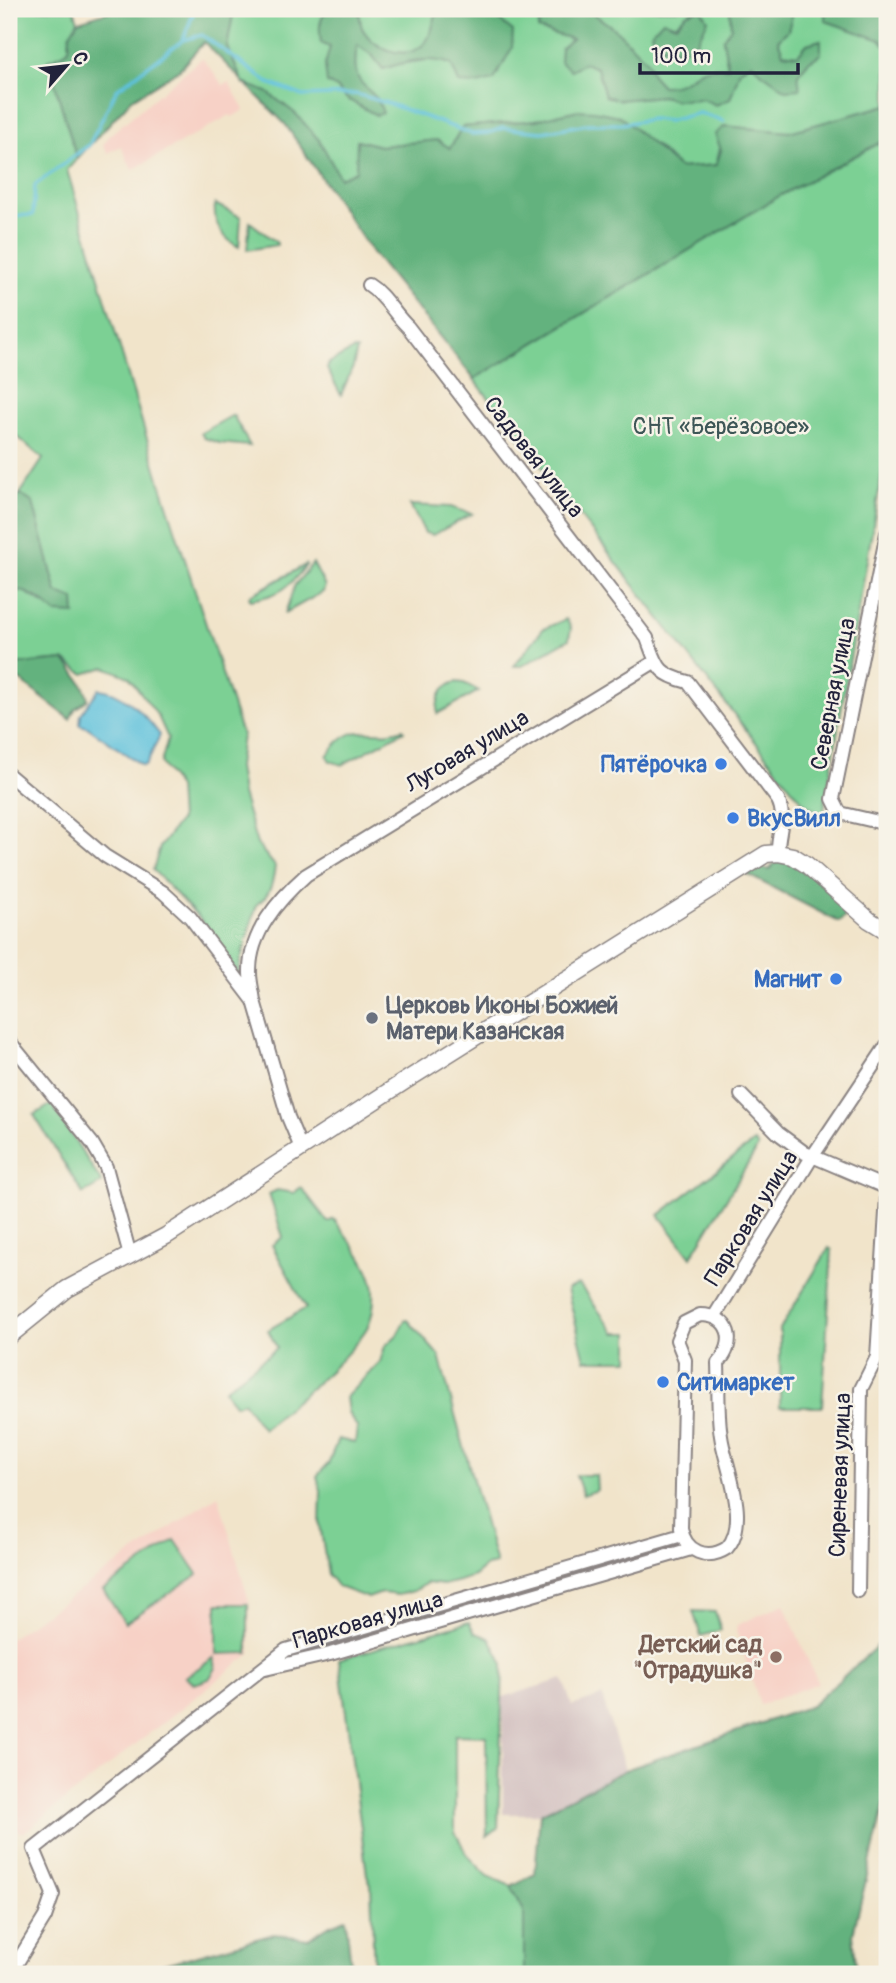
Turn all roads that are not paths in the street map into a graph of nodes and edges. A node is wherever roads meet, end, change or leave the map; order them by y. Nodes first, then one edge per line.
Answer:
1 (369, 285) dead end
2 (887, 533) edge
3 (656, 661) junction
4 (9, 775) edge
5 (887, 824) edge
6 (779, 853) junction
7 (887, 932) edge
8 (254, 1001) junction
9 (9, 1041) edge
10 (887, 1045) edge
11 (741, 1095) dead end
12 (301, 1148) junction
13 (812, 1157) junction
14 (887, 1188) edge
15 (887, 1196) edge
16 (130, 1255) junction
17 (714, 1317) junction
18 (9, 1336) edge
19 (682, 1532) junction
20 (691, 1549) junction
21 (858, 1591) dead end
22 (258, 1671) junction
23 (10, 1974) edge

1 - 3 street, Садовая улица
2 - 5 street, Северная улица
3 - 6 street
3 - 8 street, Луговая улица
4 - 8 street
6 - 7 street
6 - 12 street
8 - 12 street
9 - 16 street
10 - 13 street, Парковая улица
11 - 13 street
12 - 16 street
13 - 14 street
13 - 17 street, Парковая улица
15 - 21 street, Сиреневая улица
16 - 18 street
17 - 19 street, Парковая улица
17 - 20 street, Парковая улица
19 - 20 street
19 - 22 street, Парковая улица
20 - 22 street, Парковая улица
22 - 23 street, Парковая улица

